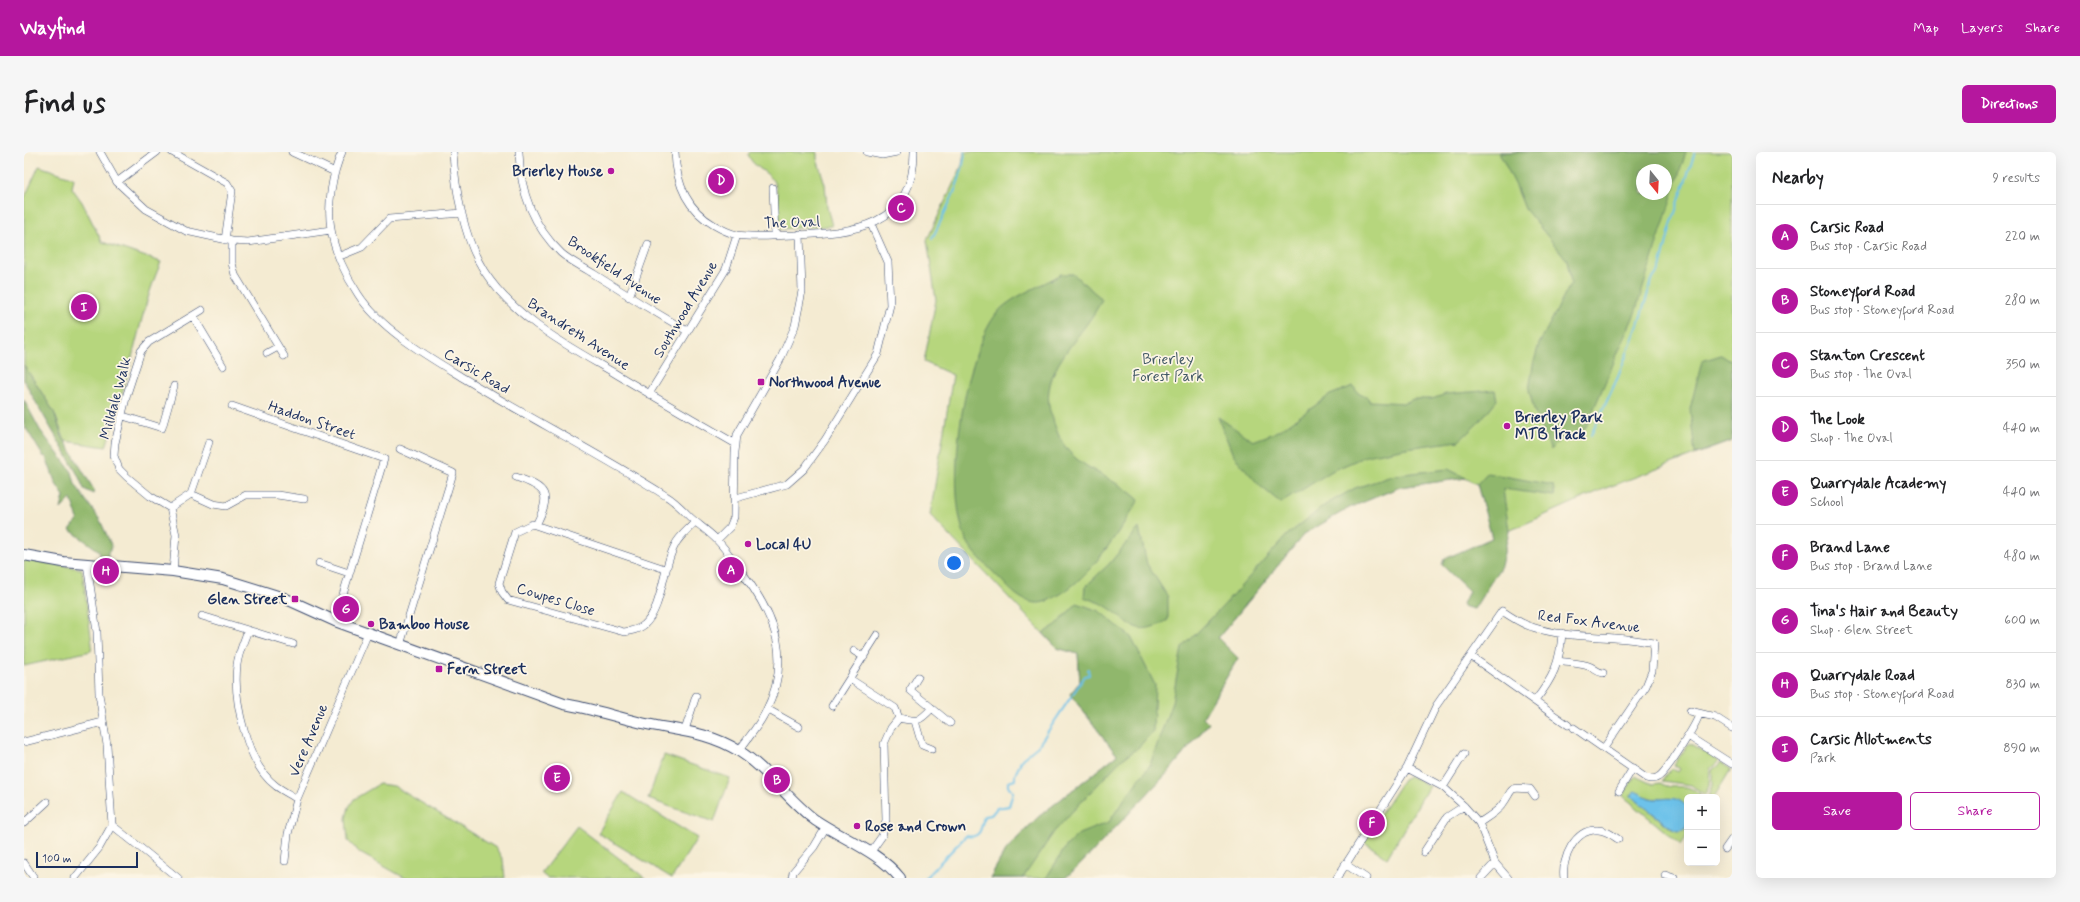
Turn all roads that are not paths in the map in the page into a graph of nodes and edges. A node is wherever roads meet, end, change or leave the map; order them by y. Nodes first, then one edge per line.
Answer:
1 (100, 152) edge
2 (158, 152) edge
3 (172, 152) edge
4 (292, 152) edge
5 (342, 152) edge
6 (453, 152) edge
7 (519, 152) edge
8 (675, 152) edge
9 (867, 152) edge
10 (897, 152) edge
11 (914, 152) edge
12 (335, 172) junction
13 (117, 182) junction
14 (774, 188) dead end
15 (462, 213) junction
16 (870, 224) junction
17 (331, 230) junction
18 (800, 234) junction
19 (736, 235) junction
20 (775, 235) junction
21 (229, 241) junction
22 (648, 244) dead end
23 (340, 256) junction
24 (629, 297) junction
25 (202, 310) dead end
26 (192, 316) junction
27 (687, 331) junction
28 (278, 346) junction
29 (267, 353) dead end
30 (284, 356) dead end
31 (223, 366) dead end
32 (174, 386) dead end
33 (649, 394) junction
34 (232, 406) dead end
35 (123, 416) junction
36 (209, 442) dead end
37 (736, 444) junction
38 (400, 450) dead end
39 (516, 477) dead end
40 (190, 494) junction
41 (736, 498) junction
42 (304, 500) dead end
43 (170, 508) junction
44 (695, 522) junction
45 (536, 525) junction
46 (717, 540) junction
47 (24, 555) edge
48 (319, 563) dead end
49 (87, 564) junction
50 (665, 569) junction
51 (173, 571) junction
52 (349, 573) junction
53 (202, 616) dead end
54 (335, 621) junction
55 (248, 630) junction
56 (1562, 633) junction
57 (368, 634) junction
58 (877, 635) dead end
59 (293, 644) dead end
60 (400, 646) junction
61 (854, 651) dead end
62 (864, 657) junction
63 (1472, 657) junction
64 (1558, 661) junction
65 (1603, 673) dead end
66 (918, 677) dead end
67 (850, 679) junction
68 (696, 696) dead end
69 (1535, 701) junction
70 (832, 706) dead end
71 (932, 708) junction
72 (767, 709) junction
73 (1690, 712) dead end
74 (1700, 714) junction
75 (899, 718) junction
76 (915, 721) junction
77 (102, 722) junction
78 (950, 722) dead end
79 (799, 727) dead end
80 (1732, 728) edge
81 (685, 730) junction
82 (1688, 736) junction
83 (24, 742) edge
84 (1604, 748) junction
85 (932, 749) dead end
86 (739, 751) junction
87 (1464, 754) dead end
88 (1732, 764) edge
89 (1407, 768) junction
90 (1633, 768) junction
91 (1443, 787) junction
92 (1619, 791) dead end
93 (1535, 796) dead end
94 (297, 798) junction
95 (47, 802) dead end
96 (1464, 806) junction
97 (24, 823) edge
98 (1479, 823) junction
99 (112, 825) junction
100 (826, 827) junction
101 (1618, 839) dead end
102 (1424, 852) dead end
103 (870, 853) junction
104 (285, 861) dead end
105 (24, 864) edge
106 (1345, 864) junction
107 (1494, 864) junction
108 (1665, 875) dead end
109 (34, 878) edge
110 (75, 878) edge
111 (178, 878) edge
112 (792, 878) edge
113 (900, 878) edge
114 (1336, 878) edge
115 (1366, 878) edge
116 (1481, 878) edge
117 (1508, 878) edge
118 (1564, 878) edge
119 (1674, 878) edge

1 - 13 street
2 - 13 street
3 - 21 street
4 - 12 street
5 - 12 street, Carsic Road
6 - 15 street, Brandreth Avenue
7 - 24 street, Brookfield Avenue
8 - 19 street, The Oval
9 - 10 street
11 - 16 street, The Oval
12 - 17 street, Carsic Road
13 - 21 street
14 - 20 street
15 - 23 street
15 - 33 street, Brandreth Avenue
16 - 18 street, The Oval
16 - 41 street
17 - 21 street
17 - 23 street, Carsic Road
18 - 20 street, The Oval
18 - 37 street
19 - 20 street, The Oval
19 - 27 street, Southwood Avenue
21 - 28 street
22 - 24 street
23 - 44 street, Carsic Road
24 - 27 street, Brookfield Avenue
25 - 26 street, Milldale Walk
26 - 31 street
26 - 35 street, Milldale Walk
27 - 33 street, Southwood Avenue
28 - 29 street
28 - 30 street
32 - 35 street
33 - 37 street, Brandreth Avenue
34 - 52 street, Haddon Street
35 - 43 street, Milldale Walk
36 - 40 street
37 - 41 street
38 - 60 street
39 - 45 street
40 - 42 street
40 - 43 street
41 - 46 street
43 - 51 street
44 - 46 street, Carsic Road
44 - 50 street, Cowpes Close
45 - 50 street
45 - 50 street, Cowpes Close
46 - 72 street, Carsic Road
47 - 49 main road
48 - 52 street
49 - 51 main road
49 - 77 street
51 - 54 main road
52 - 54 street
53 - 55 street
54 - 57 main road
55 - 59 street
55 - 94 street
56 - 63 street, Red Fox Avenue
56 - 64 street
56 - 84 street, Red Fox Avenue
57 - 60 main road
57 - 94 street, Vere Avenue
58 - 62 street
60 - 81 main road
61 - 62 street
62 - 67 street
63 - 69 street
63 - 89 street
64 - 65 street
64 - 69 street
66 - 71 street
67 - 70 street
67 - 75 street
68 - 81 street
69 - 84 street
71 - 76 street
71 - 78 street
72 - 79 street
72 - 86 street, Carsic Road
73 - 74 street
74 - 80 street
74 - 82 street
75 - 76 street
75 - 103 street
76 - 85 street
77 - 83 street
77 - 99 street
81 - 86 main road
82 - 88 street
82 - 90 street
84 - 90 street
86 - 100 main road
87 - 91 street
89 - 91 street
89 - 106 street
90 - 92 street
91 - 96 street
93 - 98 street
94 - 104 street, Vere Avenue
95 - 97 street
96 - 98 street
96 - 102 street
98 - 107 street
99 - 110 street
99 - 111 street
100 - 103 main road
100 - 112 street
101 - 118 street
103 - 113 main road
105 - 109 street
106 - 114 street
106 - 115 street
107 - 116 street
107 - 117 street
108 - 119 street

